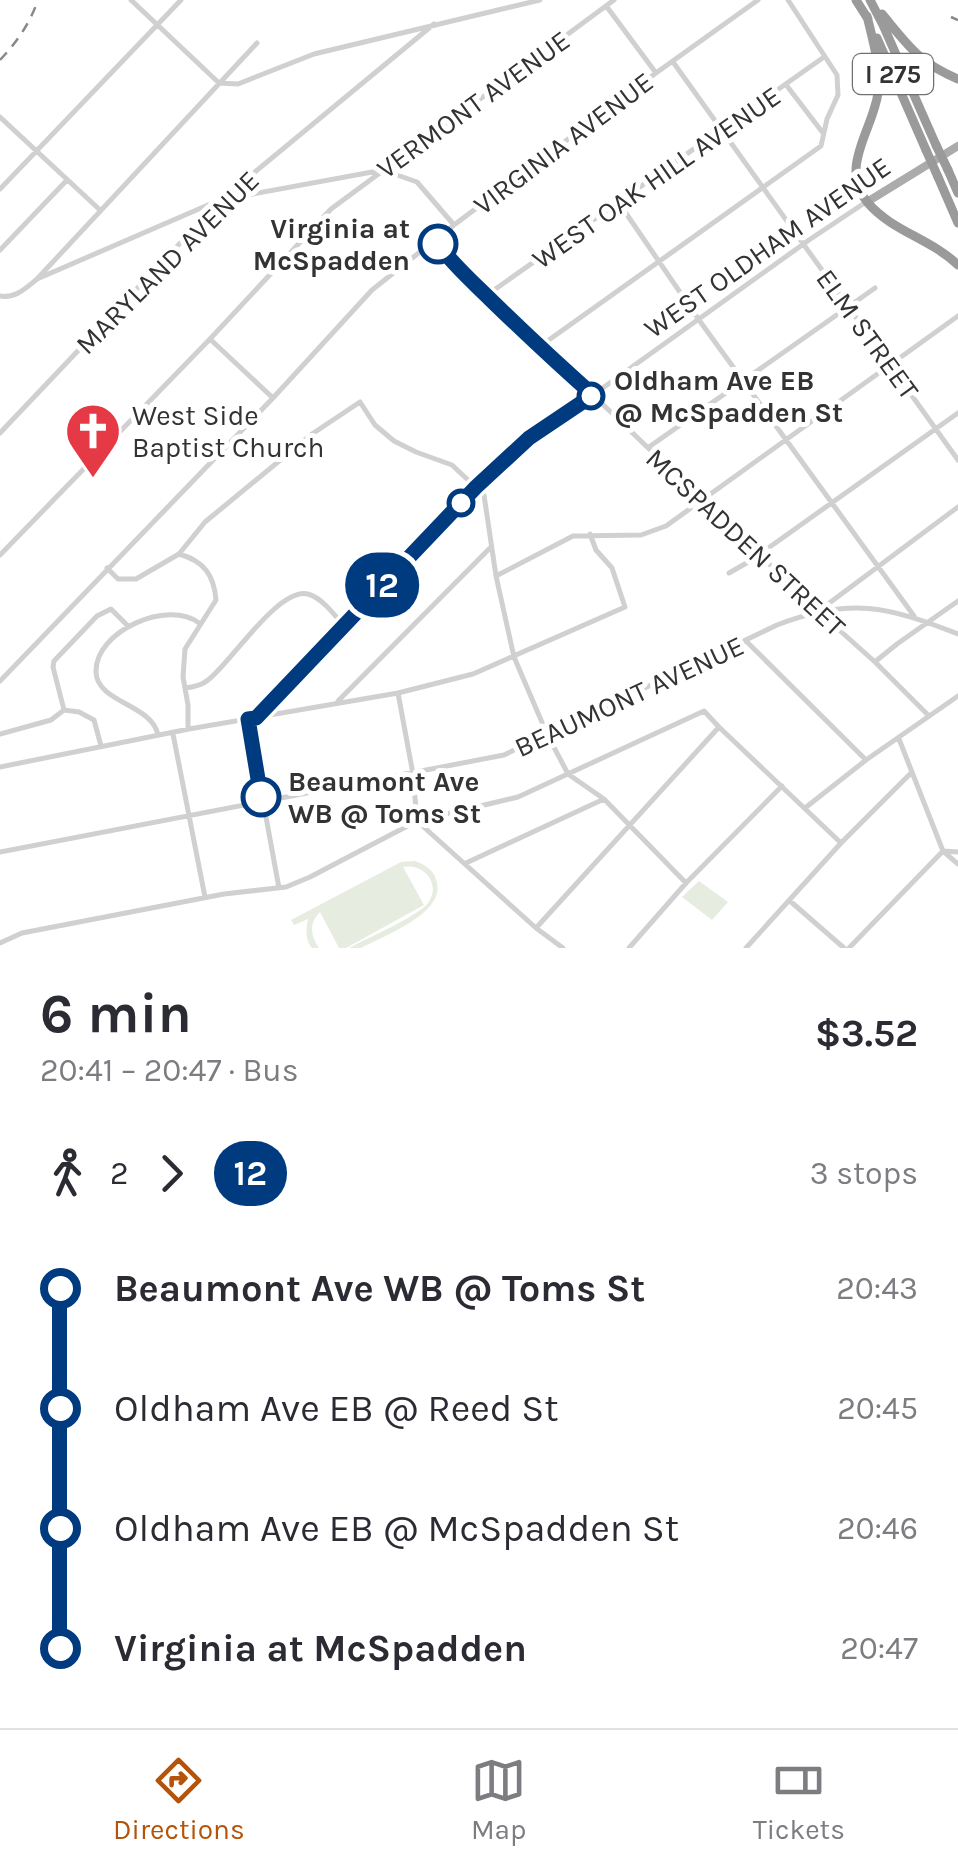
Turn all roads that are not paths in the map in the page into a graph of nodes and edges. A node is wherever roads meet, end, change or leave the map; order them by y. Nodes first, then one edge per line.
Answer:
1 (130, 0) edge
2 (180, 0) edge
3 (540, 0) edge
4 (614, 0) edge
5 (758, 0) edge
6 (788, 0) edge
7 (856, 0) edge
8 (870, 0) edge
9 (607, 6) junction
10 (867, 16) junction
11 (157, 24) junction
12 (434, 24) junction
13 (257, 43) dead end
14 (824, 58) junction
15 (673, 62) junction
16 (656, 73) junction
17 (958, 80) edge
18 (219, 83) junction
19 (787, 85) junction
20 (0, 117) edge
21 (723, 130) junction
22 (824, 136) junction
23 (958, 146) edge
24 (931, 148) junction
25 (36, 150) junction
26 (383, 170) junction
27 (67, 180) junction
28 (0, 188) edge
29 (763, 188) junction
30 (958, 193) edge
31 (221, 200) junction
32 (867, 202) junction
33 (618, 203) junction
34 (100, 210) junction
35 (958, 224) edge
36 (454, 225) junction
37 (436, 240) junction
38 (804, 244) junction
39 (0, 250) edge
40 (660, 262) junction
41 (958, 264) edge
42 (36, 278) junction
43 (875, 288) dead end
44 (487, 296) junction
45 (2, 297) edge
46 (850, 306) junction
47 (958, 316) edge
48 (699, 320) junction
49 (210, 338) junction
50 (540, 347) junction
51 (892, 364) junction
52 (744, 381) junction
53 (593, 395) junction
54 (273, 398) junction
55 (958, 413) edge
56 (936, 429) junction
57 (0, 434) edge
58 (787, 441) junction
59 (648, 448) junction
60 (958, 460) edge
61 (476, 487) junction
62 (702, 500) junction
63 (831, 502) junction
64 (958, 507) edge
65 (590, 534) junction
66 (491, 547) junction
67 (759, 553) junction
68 (179, 554) junction
69 (0, 555) edge
70 (877, 567) junction
71 (107, 568) junction
72 (729, 573) dead end
73 (496, 576) junction
74 (958, 601) edge
75 (818, 611) junction
76 (916, 619) junction
77 (927, 622) junction
78 (200, 624) junction
79 (344, 625) junction
80 (128, 626) junction
81 (958, 634) edge
82 (746, 641) junction
83 (514, 656) junction
84 (875, 662) junction
85 (0, 681) edge
86 (186, 688) junction
87 (398, 692) junction
88 (958, 696) edge
89 (337, 702) junction
90 (64, 710) junction
91 (929, 716) junction
92 (256, 718) junction
93 (248, 719) junction
94 (718, 727) junction
95 (188, 729) junction
96 (172, 732) junction
97 (0, 734) edge
98 (547, 734) junction
99 (158, 735) junction
100 (899, 739) junction
101 (101, 746) junction
102 (866, 760) junction
103 (0, 767) edge
104 (912, 772) junction
105 (413, 774) junction
106 (568, 774) junction
107 (782, 786) junction
108 (604, 799) junction
109 (262, 802) junction
110 (805, 808) junction
111 (190, 815) junction
112 (417, 820) junction
113 (628, 826) junction
114 (841, 843) junction
115 (944, 851) junction
116 (0, 852) edge
117 (958, 852) edge
118 (465, 864) junction
119 (958, 864) edge
120 (686, 883) junction
121 (279, 888) junction
122 (205, 897) junction
123 (789, 901) junction
124 (536, 928) junction
125 (0, 943) edge
126 (563, 948) edge
127 (629, 948) edge
128 (746, 948) edge
129 (847, 948) edge

1 - 11 street
2 - 11 street
3 - 12 street
4 - 9 street, VERMONT AVENUE
5 - 15 street, VIRGINIA AVENUE
6 - 14 street
7 - 10 highway, I 275
8 - 17 highway
8 - 24 highway, I 275
9 - 16 street
9 - 26 street, VERMONT AVENUE
10 - 24 highway, I 275
10 - 32 highway
11 - 18 street
11 - 25 street
12 - 18 street
12 - 31 street, MARYLAND AVENUE
13 - 18 street
14 - 19 street, WEST OAK HILL AVENUE
14 - 22 street
15 - 16 street, VIRGINIA AVENUE
15 - 21 street, ELM STREET
16 - 36 street, VIRGINIA AVENUE
18 - 34 street
19 - 21 street, WEST OAK HILL AVENUE
19 - 22 street
20 - 25 street
21 - 29 street, ELM STREET
21 - 33 street, WEST OAK HILL AVENUE
22 - 29 street
23 - 32 main road, WEST OLDHAM AVENUE
24 - 30 highway, I 275, bridge
24 - 35 highway, I 275, bridge
25 - 27 street
25 - 28 street
26 - 31 street
26 - 36 street
26 - 49 street, VERMONT AVENUE
27 - 34 street
27 - 39 street
29 - 38 street, ELM STREET
29 - 40 street
31 - 42 street
31 - 57 street, MARYLAND AVENUE
32 - 38 street, WEST OLDHAM AVENUE
32 - 41 highway
33 - 40 street
33 - 44 street, WEST OAK HILL AVENUE
34 - 42 street
36 - 37 street, VIRGINIA AVENUE
37 - 44 street, MCSPADDEN STREET
37 - 54 street, VIRGINIA AVENUE
38 - 46 street, ELM STREET
38 - 48 street, WEST OLDHAM AVENUE
40 - 48 street
40 - 50 street
42 - 45 street
43 - 46 street
44 - 50 street, MCSPADDEN STREET
46 - 51 street, ELM STREET
46 - 52 street
47 - 51 street
48 - 52 street
48 - 53 street, WEST OLDHAM AVENUE
49 - 54 street
49 - 69 street, VERMONT AVENUE
50 - 53 street, MCSPADDEN STREET
51 - 56 street, ELM STREET
51 - 58 street
52 - 58 street
52 - 59 street
53 - 59 street, MCSPADDEN STREET
53 - 61 street, WEST OLDHAM AVENUE
54 - 71 street, VIRGINIA AVENUE
55 - 56 street
56 - 60 street, ELM STREET
56 - 63 street
58 - 62 street
58 - 63 street
59 - 62 street, MCSPADDEN STREET
61 - 66 street
61 - 68 street
61 - 79 street, WEST OLDHAM AVENUE
62 - 65 street
62 - 67 street, MCSPADDEN STREET
63 - 67 street
63 - 70 street
64 - 70 street
65 - 73 street
65 - 83 street
66 - 73 street
66 - 89 street
67 - 72 street
67 - 75 street, MCSPADDEN STREET
68 - 71 street
68 - 78 street
70 - 75 street
70 - 76 street
71 - 85 street, VIRGINIA AVENUE
73 - 83 street
74 - 77 street
75 - 76 street, BEAUMONT AVENUE
75 - 82 street, BEAUMONT AVENUE
75 - 84 street, MCSPADDEN STREET
76 - 77 street, BEAUMONT AVENUE
77 - 81 street, BEAUMONT AVENUE
77 - 84 street
78 - 80 street
78 - 86 street
79 - 86 street
79 - 92 street, WEST OLDHAM AVENUE
80 - 90 street
80 - 99 street
82 - 98 street, BEAUMONT AVENUE
82 - 102 street
83 - 87 street
83 - 98 street
84 - 91 street, MCSPADDEN STREET
86 - 95 street
87 - 89 street
87 - 105 street
88 - 91 street
89 - 92 street
90 - 97 street
90 - 101 street
91 - 100 street
92 - 93 street
93 - 95 street
93 - 109 street
94 - 106 street
94 - 107 street
94 - 113 street
95 - 96 street
96 - 99 street
96 - 111 street
98 - 105 street, BEAUMONT AVENUE
98 - 106 street
99 - 101 street
100 - 102 street
100 - 104 street
101 - 103 street
102 - 110 street
104 - 114 street
104 - 115 street
105 - 109 street, BEAUMONT AVENUE
105 - 112 street
106 - 108 street
106 - 112 street
107 - 110 street
107 - 120 street
108 - 113 street
108 - 118 street
109 - 111 street, BEAUMONT AVENUE
109 - 121 street
110 - 114 street
111 - 116 street, BEAUMONT AVENUE
111 - 122 street
112 - 118 street
112 - 121 street
113 - 120 street
113 - 124 street
114 - 123 street
115 - 117 street
115 - 119 street
115 - 129 street
118 - 124 street
120 - 127 street
121 - 122 street
122 - 125 street
123 - 128 street
123 - 129 street
124 - 126 street

